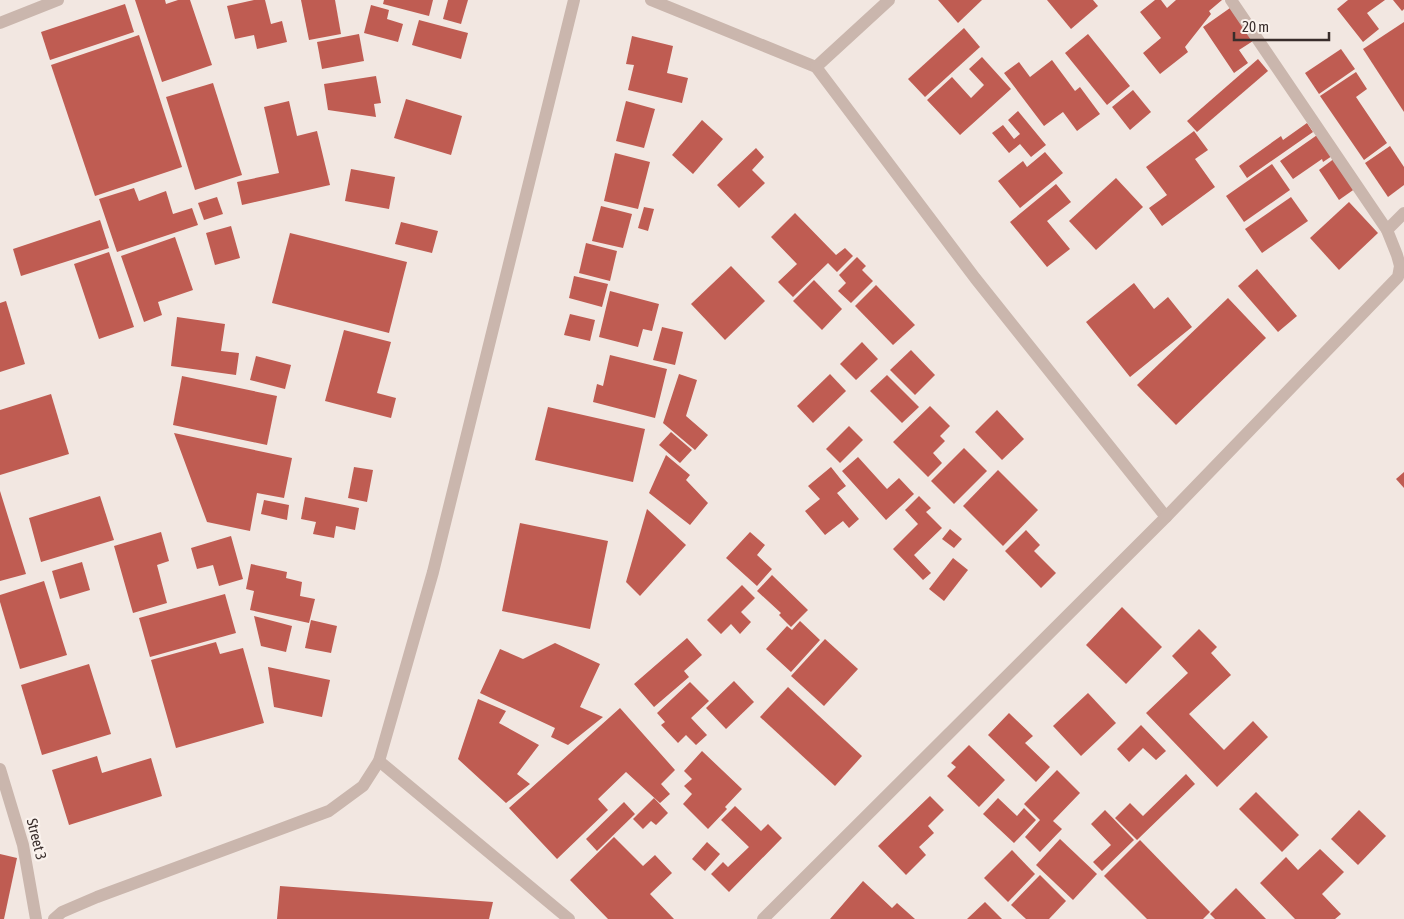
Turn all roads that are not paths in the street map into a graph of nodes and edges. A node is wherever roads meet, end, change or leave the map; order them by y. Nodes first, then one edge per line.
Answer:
1 (58, 0) edge
2 (574, 0) edge
3 (651, 0) edge
4 (889, 0) edge
5 (1231, 0) edge
6 (0, 22) edge
7 (816, 67) junction
8 (1404, 213) edge
9 (1387, 230) junction
10 (1166, 517) junction
11 (379, 761) junction
12 (0, 769) edge
13 (36, 919) edge
14 (54, 919) edge
15 (569, 919) edge
16 (763, 919) edge

1 - 6 street
2 - 11 street
3 - 7 street
4 - 7 street
5 - 9 street
7 - 10 street
8 - 9 street
9 - 10 street
10 - 16 street
11 - 14 street
11 - 15 street
12 - 13 street, Street 3

